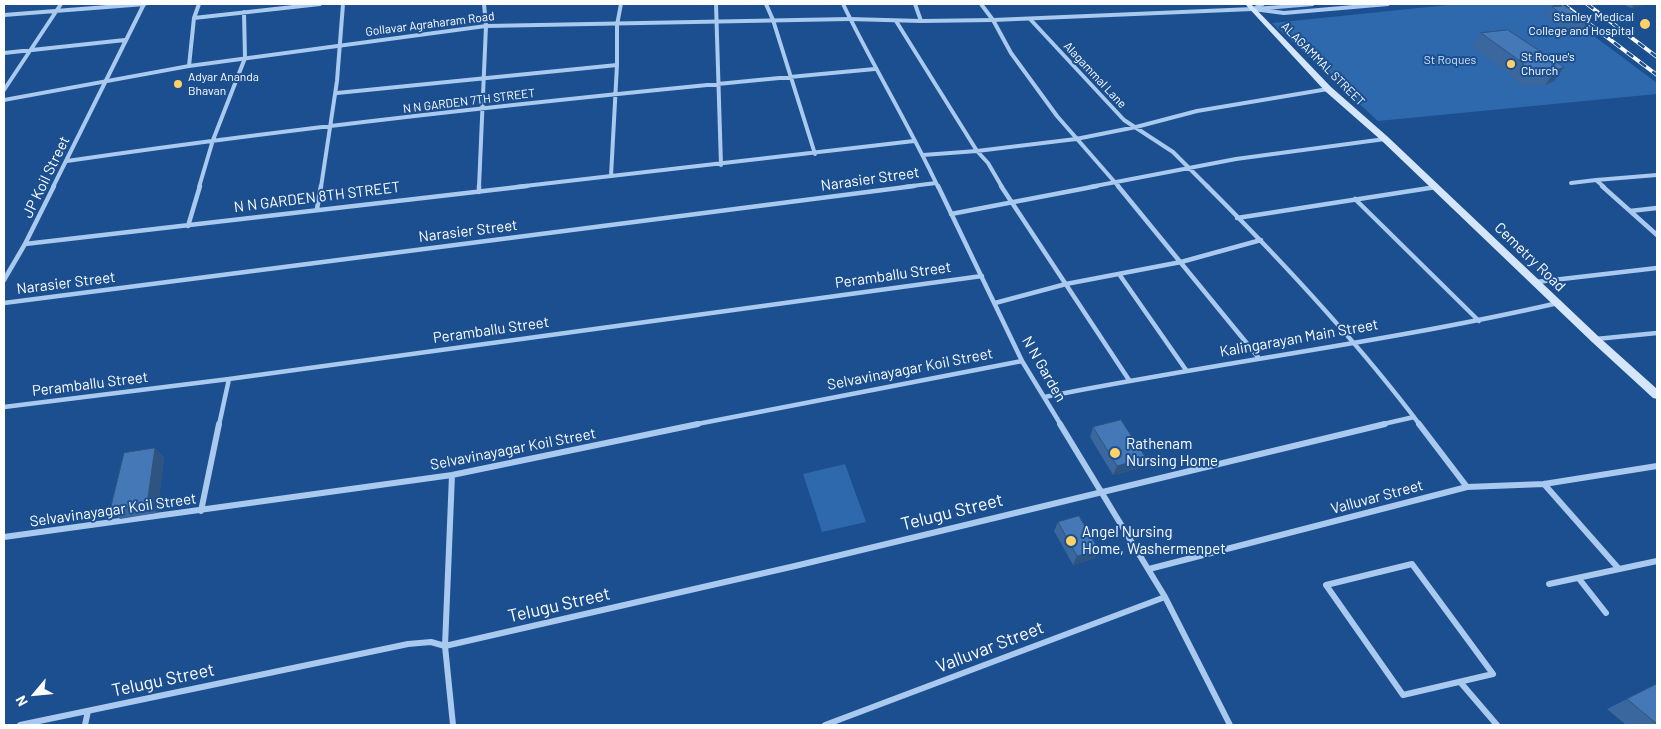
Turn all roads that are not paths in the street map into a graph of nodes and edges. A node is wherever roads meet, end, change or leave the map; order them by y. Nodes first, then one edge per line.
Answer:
1 (61, 4) edge
2 (145, 4) edge
3 (199, 4) edge
4 (320, 4) edge
5 (343, 4) edge
6 (484, 4) edge
7 (621, 4) edge
8 (716, 4) edge
9 (766, 4) edge
10 (843, 4) edge
11 (915, 4) edge
12 (981, 4) edge
13 (1262, 4) edge
14 (1313, 4) edge
15 (1388, 4) edge
16 (1250, 6) edge
17 (56, 11) junction
18 (244, 12) junction
19 (4, 15) edge
20 (194, 18) junction
21 (849, 19) junction
22 (1030, 19) junction
23 (773, 20) junction
24 (993, 20) junction
25 (896, 21) junction
26 (921, 21) junction
27 (717, 22) junction
28 (617, 25) junction
29 (486, 26) junction
30 (125, 40) junction
31 (342, 47) junction
32 (30, 50) junction
33 (4, 53) edge
34 (245, 58) junction
35 (617, 65) junction
36 (189, 66) junction
37 (875, 69) junction
38 (484, 77) junction
39 (790, 78) junction
40 (107, 82) junction
41 (719, 83) junction
42 (1328, 89) junction
43 (4, 90) edge
44 (338, 93) junction
45 (616, 93) junction
46 (4, 100) edge
47 (484, 110) junction
48 (1136, 127) junction
49 (331, 128) junction
50 (1076, 139) junction
51 (1384, 139) junction
52 (214, 140) junction
53 (914, 141) junction
54 (977, 151) junction
55 (815, 154) junction
56 (922, 155) junction
57 (67, 161) junction
58 (721, 165) junction
59 (1188, 168) junction
60 (1657, 175) edge
61 (611, 176) junction
62 (1596, 180) junction
63 (1571, 182) dead end
64 (936, 183) junction
65 (1116, 183) junction
66 (1436, 186) junction
67 (479, 192) junction
68 (1355, 199) junction
69 (1011, 204) junction
70 (1657, 208) edge
71 (317, 209) junction
72 (1630, 211) junction
73 (950, 214) junction
74 (1237, 218) junction
75 (188, 226) junction
76 (1657, 236) edge
77 (1261, 240) junction
78 (26, 244) junction
79 (1181, 262) junction
80 (1657, 268) edge
81 (1118, 274) junction
82 (982, 276) junction
83 (4, 280) edge
84 (1536, 282) junction
85 (1066, 284) junction
86 (995, 303) junction
87 (1558, 303) junction
88 (4, 304) edge
89 (1479, 321) junction
90 (1657, 332) edge
91 (1595, 339) junction
92 (1351, 341) junction
93 (1258, 357) junction
94 (1022, 361) junction
95 (1186, 370) junction
96 (229, 379) junction
97 (1129, 380) junction
98 (1657, 395) edge
99 (1045, 397) junction
100 (4, 407) edge
101 (1414, 417) junction
102 (1657, 466) edge
103 (452, 475) junction
104 (1544, 484) junction
105 (1467, 487) junction
106 (1101, 491) junction
107 (201, 511) junction
108 (4, 537) edge
109 (1657, 561) edge
110 (1149, 569) junction
111 (1619, 569) junction
112 (1580, 580) junction
113 (1550, 584) dead end
114 (1165, 597) junction
115 (1606, 613) dead end
116 (444, 646) junction
117 (1461, 683) junction
118 (88, 711) junction
119 (20, 725) edge
120 (85, 725) edge
121 (453, 725) edge
122 (825, 725) edge
123 (1230, 725) edge
124 (1497, 725) edge

1 - 17 street
2 - 17 street
2 - 30 street, JP Koil Street
3 - 20 street
4 - 18 street
5 - 31 street
6 - 29 street
7 - 28 street
8 - 27 street
9 - 23 street
10 - 21 street, N N Garden
11 - 26 street
12 - 24 street
13 - 16 street
14 - 16 street, Gollavar Agraharam Road
15 - 16 street
16 - 22 street, Gollavar Agraharam Road
16 - 42 main road, ALAGAMMAL STREET
17 - 19 street
17 - 32 street
18 - 20 street
18 - 34 street
20 - 36 street
21 - 23 street, Gollavar Agraharam Road
21 - 25 street, Gollavar Agraharam Road
21 - 37 street, N N Garden
22 - 24 street, Gollavar Agraharam Road
22 - 48 street, Alagammal Lane
23 - 27 street, Gollavar Agraharam Road
23 - 39 street
24 - 26 street, Gollavar Agraharam Road
24 - 50 street
25 - 26 street, Gollavar Agraharam Road
25 - 54 street
27 - 28 street, Gollavar Agraharam Road
27 - 41 street
28 - 29 street, Gollavar Agraharam Road
28 - 35 street
29 - 31 street, Gollavar Agraharam Road
29 - 38 street
30 - 32 street
30 - 40 street, JP Koil Street
31 - 34 street, Gollavar Agraharam Road
31 - 44 street
32 - 33 street
32 - 43 street
34 - 36 street, Gollavar Agraharam Road
34 - 52 street
35 - 38 street
35 - 45 street
36 - 40 street, Gollavar Agraharam Road
37 - 39 street, N N GARDEN 7TH STREET
37 - 53 street, N N Garden
38 - 44 street
38 - 47 street
39 - 41 street, N N GARDEN 7TH STREET
39 - 55 street
40 - 46 street, Gollavar Agraharam Road
40 - 57 street, JP Koil Street
41 - 45 street, N N GARDEN 7TH STREET
41 - 58 street
42 - 48 street
42 - 51 main road, ALAGAMMAL STREET
44 - 49 street
45 - 47 street, N N GARDEN 7TH STREET
45 - 61 street
47 - 49 street, N N GARDEN 7TH STREET
47 - 67 street
48 - 50 street
48 - 59 street, Alagammal Lane
49 - 52 street, N N GARDEN 7TH STREET
49 - 71 street
50 - 54 street
50 - 65 street
51 - 59 street
51 - 66 main road, Cemetry Road
52 - 57 street, N N GARDEN 7TH STREET
52 - 75 street
53 - 55 street, N N GARDEN 8TH STREET
53 - 56 street, N N Garden
54 - 56 street
54 - 69 street
55 - 58 street, N N GARDEN 8TH STREET
56 - 64 street, N N Garden
57 - 78 street, JP Koil Street
58 - 61 street, N N GARDEN 8TH STREET
59 - 65 street
59 - 74 street, Alagammal Lane
60 - 62 street
61 - 67 street, N N GARDEN 8TH STREET
62 - 63 street
62 - 72 street
64 - 73 street, N N Garden
64 - 88 street, Narasier Street
65 - 69 street
65 - 79 street
66 - 68 street
66 - 84 main road, Cemetry Road
67 - 71 street, N N GARDEN 8TH STREET
68 - 74 street
68 - 89 street
69 - 73 street
69 - 85 street
70 - 72 street
71 - 75 street, N N GARDEN 8TH STREET
72 - 76 street
73 - 82 street, N N Garden
74 - 77 street, Alagammal Lane
75 - 78 street, N N GARDEN 8TH STREET
77 - 79 street
77 - 92 street, Alagammal Lane
78 - 83 street, JP Koil Street
79 - 81 street
79 - 93 street
80 - 84 street
81 - 85 street
81 - 95 street
82 - 86 street, N N Garden
82 - 96 street, Peramballu Street
84 - 87 main road, Cemetry Road
85 - 86 street
85 - 97 street
86 - 94 street, N N Garden
87 - 89 street, Kalingarayan Main Street
87 - 91 main road, Cemetry Road
89 - 92 street, Kalingarayan Main Street
90 - 91 street
91 - 98 main road, Cemetry Road
92 - 93 street, Kalingarayan Main Street
92 - 101 street, Alagammal Lane
93 - 95 street, Kalingarayan Main Street
94 - 99 street, N N Garden
94 - 103 street, Selvavinayagar Koil Street
95 - 97 street, Kalingarayan Main Street
96 - 100 street, Peramballu Street
96 - 107 street
97 - 99 street, Kalingarayan Main Street
99 - 106 street, N N Garden
101 - 105 street, Alagammal Lane
101 - 106 street, Telugu Street
102 - 104 street, Valluvar Street
103 - 107 street, Selvavinayagar Koil Street
103 - 116 street
104 - 105 street, Valluvar Street
104 - 111 street
105 - 110 street, Valluvar Street
106 - 110 street, N N Garden
106 - 116 street, Telugu Street
107 - 108 street, Selvavinayagar Koil Street
109 - 111 street
110 - 114 street, N N Garden
111 - 112 street
112 - 113 street
112 - 115 street
114 - 122 street, Valluvar Street
114 - 123 street, N N Garden
116 - 118 street, Telugu Street
116 - 121 street
117 - 117 street
117 - 124 street
118 - 119 street, Telugu Street
118 - 120 street

